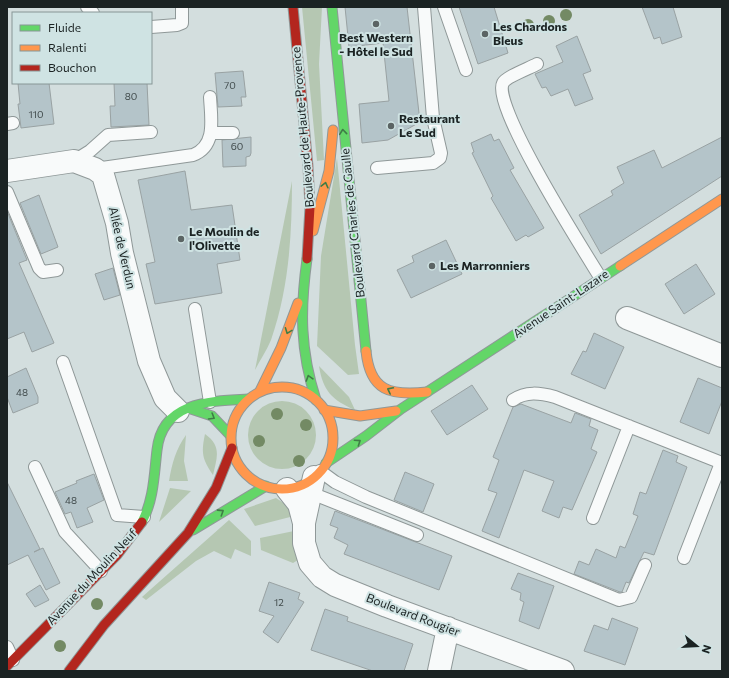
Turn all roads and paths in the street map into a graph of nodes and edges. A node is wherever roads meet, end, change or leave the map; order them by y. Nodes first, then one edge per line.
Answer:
1 (182, 7) edge
2 (293, 7) edge
3 (332, 7) edge
4 (424, 7) edge
5 (444, 7) edge
6 (152, 27) edge
7 (334, 42) junction
8 (537, 64) dead end
9 (466, 70) dead end
10 (210, 98) dead end
11 (151, 132) dead end
12 (212, 133) junction
13 (233, 133) dead end
14 (74, 161) junction
15 (96, 168) junction
16 (377, 168) dead end
17 (7, 172) edge
18 (7, 192) edge
19 (722, 199) edge
20 (308, 250) junction
21 (57, 270) dead end
22 (600, 277) junction
23 (302, 295) junction
24 (195, 309) dead end
25 (627, 318) dead end
26 (722, 356) edge
27 (63, 362) dead end
28 (260, 391) junction
29 (428, 392) junction
30 (248, 399) junction
31 (316, 400) junction
32 (513, 400) dead end
33 (210, 402) junction
34 (183, 410) junction
35 (324, 410) junction
36 (401, 410) junction
37 (629, 426) junction
38 (230, 434) junction
39 (232, 448) junction
40 (722, 463) edge
41 (36, 467) dead end
42 (318, 476) junction
43 (277, 488) junction
44 (144, 517) junction
45 (593, 518) dead end
46 (304, 523) junction
47 (188, 533) junction
48 (416, 535) dead end
49 (684, 558) dead end
50 (645, 565) dead end
51 (101, 571) junction
52 (448, 628) junction
53 (7, 647) edge
54 (10, 663) edge
55 (69, 671) edge
56 (439, 671) edge
57 (563, 671) edge

1 - 6 lane
2 - 20 street, Boulevard de Haute-Provence
3 - 7 street, Boulevard Charles de Gaulle
4 - 16 lane
5 - 9 lane
20 -> 7 street
29 -> 7 street, Boulevard Charles de Gaulle
8 - 22 lane
10 - 12 lane
11 - 14 lane
12 - 13 lane
12 - 15 lane
14 - 15 street
14 - 17 street
15 - 34 street, Allée de Verdun
18 - 21 lane
19 - 22 street, Avenue Saint-Lazare
20 - 23 street, Boulevard de Haute-Provence
22 - 29 street, Avenue Saint-Lazare
23 -> 28 street, Boulevard de Haute-Provence
31 -> 23 street, Boulevard de Haute-Provence
24 - 33 lane
25 - 26 street
27 - 44 lane
28 - 30 street
28 - 31 street
29 - 36 street, Avenue Saint-Lazare
30 - 33 street
30 - 38 street
31 - 35 street
32 - 37 lane
33 - 34 street
34 -> 38 street
34 - 44 street, Avenue du Moulin Neuf
35 - 36 street
35 - 42 street
42 -> 36 street, Avenue Saint-Lazare
37 - 40 lane
37 - 45 lane
38 - 39 street
39 - 43 street
39 - 47 street
40 - 49 lane
41 - 51 lane
42 - 43 street
42 - 46 street, Boulevard Rougier
42 - 48 lane
42 - 50 lane
43 - 46 street, Boulevard Rougier
47 -> 43 street
44 - 51 street, Avenue du Moulin Neuf
46 - 52 street, Boulevard Rougier
47 - 55 street
51 - 54 street, Avenue du Moulin Neuf
52 - 56 street
52 - 57 street, Boulevard Rougier
53 - 54 lane

